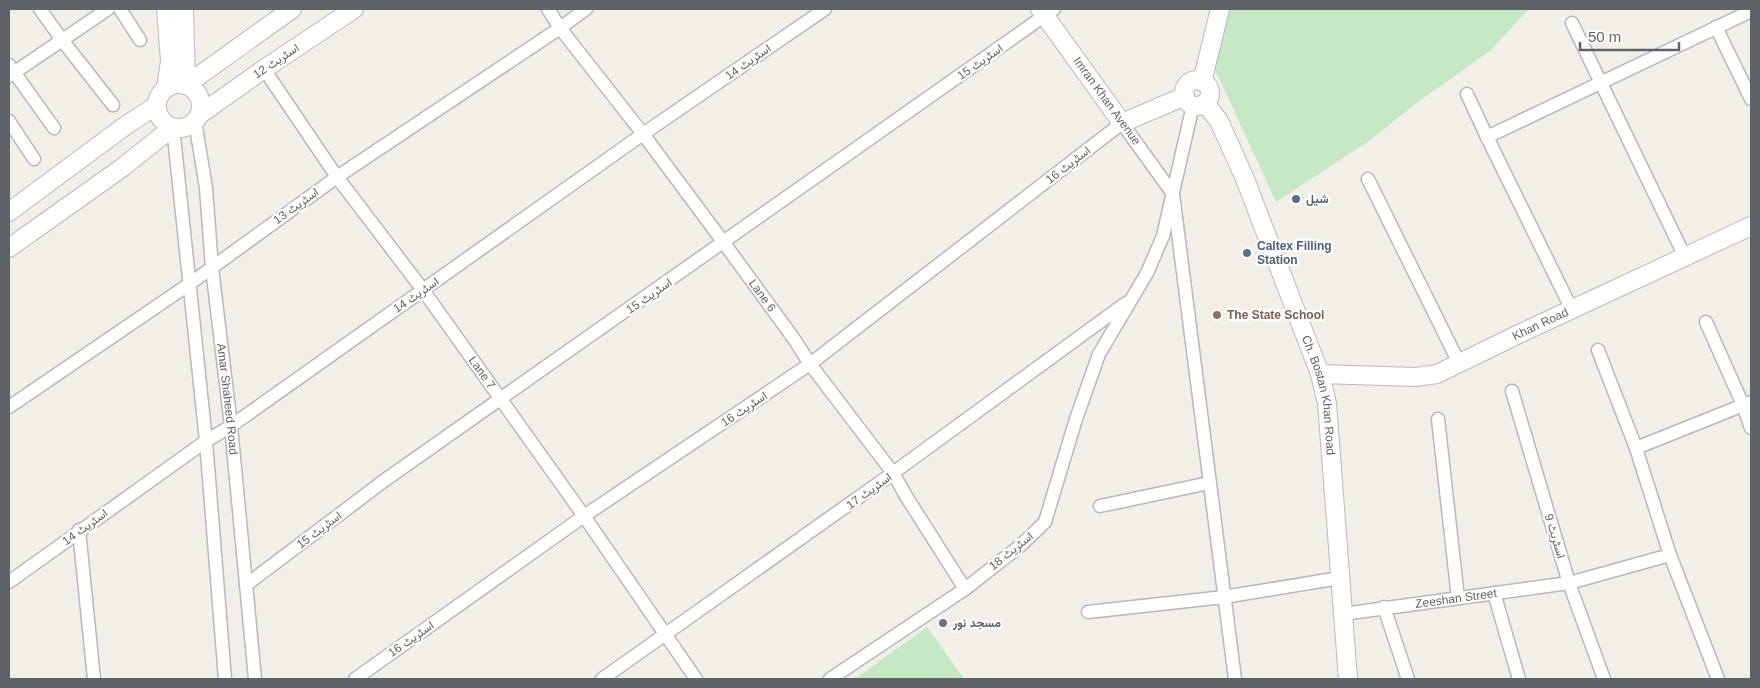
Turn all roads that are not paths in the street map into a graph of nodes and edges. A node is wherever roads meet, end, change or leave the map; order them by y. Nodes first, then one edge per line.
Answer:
1 (40, 9) edge
2 (108, 9) edge
3 (120, 9) edge
4 (166, 9) edge
5 (184, 9) edge
6 (292, 9) edge
7 (354, 9) edge
8 (548, 9) edge
9 (586, 9) edge
10 (825, 9) edge
11 (1220, 9) edge
12 (1046, 11) edge
13 (1751, 11) edge
14 (1572, 23) dead end
15 (1716, 27) junction
16 (560, 28) junction
17 (62, 40) junction
18 (140, 40) dead end
19 (264, 69) junction
20 (10, 71) edge
21 (1601, 82) junction
22 (186, 85) junction
23 (166, 88) junction
24 (1467, 94) dead end
25 (1751, 100) edge
26 (1194, 102) junction
27 (113, 105) dead end
28 (157, 105) junction
29 (197, 118) junction
30 (9, 121) edge
31 (1122, 123) junction
32 (174, 127) junction
33 (54, 128) dead end
34 (643, 134) junction
35 (1487, 137) junction
36 (34, 159) dead end
37 (337, 177) junction
38 (1368, 179) dead end
39 (1173, 194) junction
40 (9, 212) edge
41 (1751, 226) edge
42 (724, 243) junction
43 (9, 248) edge
44 (1686, 257) junction
45 (212, 268) junction
46 (188, 285) junction
47 (423, 290) junction
48 (1133, 298) junction
49 (1572, 310) junction
50 (1706, 322) dead end
51 (1598, 350) dead end
52 (1459, 363) junction
53 (810, 364) junction
54 (1320, 374) junction
55 (1512, 391) dead end
56 (501, 400) junction
57 (1747, 403) edge
58 (9, 407) edge
59 (1438, 419) dead end
60 (231, 426) junction
61 (1751, 428) edge
62 (206, 441) junction
63 (1636, 448) junction
64 (894, 473) junction
65 (1209, 483) junction
66 (1100, 506) dead end
67 (584, 516) junction
68 (79, 530) junction
69 (1670, 555) junction
70 (1340, 578) junction
71 (9, 582) edge
72 (1570, 583) junction
73 (246, 585) junction
74 (965, 589) junction
75 (1494, 593) junction
76 (1224, 597) junction
77 (1458, 598) junction
78 (1384, 607) junction
79 (1088, 612) dead end
80 (1343, 614) junction
81 (667, 635) junction
82 (94, 679) edge
83 (225, 679) edge
84 (255, 679) edge
85 (355, 679) edge
86 (602, 679) edge
87 (696, 679) edge
88 (830, 679) edge
89 (1235, 679) edge
90 (1348, 679) edge
91 (1408, 679) edge
92 (1519, 679) edge
93 (1604, 679) edge
94 (1718, 679) edge

1 - 17 street
2 - 17 street
3 - 18 street
4 - 23 main road
5 - 22 main road
6 - 22 main road
7 - 19 main road, اسٹریٹ 12
8 - 16 street, Lane 6
9 - 16 street, اسٹریٹ 13
10 - 34 street, اسٹریٹ 14
11 - 26 main road
12 - 31 main road, Imran Khan Avenue
12 - 42 street, اسٹریٹ 15
13 - 15 street
14 - 21 street
15 - 21 street
15 - 25 street
16 - 34 street, Lane 6
16 - 37 street, اسٹریٹ 13
17 - 20 street
17 - 27 street
19 - 29 main road, اسٹریٹ 12
19 - 37 street, Lane 7
20 - 33 street
21 - 35 street
21 - 44 street
22 - 23 main road
22 - 29 main road
23 - 28 main road
24 - 35 street
26 - 31 main road
26 - 39 street, اسٹریٹ 18
26 - 54 main road, Ch. Bostan Khan Road
28 - 32 main road
28 - 40 main road
29 - 32 main road
29 - 45 street, Amar Shaheed Road
30 - 36 street
31 - 39 street, Imran Khan Avenue
31 - 53 street, اسٹریٹ 16
32 - 43 main road
32 - 46 street, Amar Shaheed Road
34 - 42 street, Lane 6
34 - 47 street, اسٹریٹ 14
35 - 49 street
37 - 45 street, اسٹریٹ 13
37 - 47 street, Lane 7
38 - 52 street
39 - 48 street, اسٹریٹ 18
39 - 65 street
41 - 44 main road, Khan Road
42 - 53 street, Lane 6
42 - 56 street, اسٹریٹ 15
44 - 49 main road, Khan Road
45 - 46 street, اسٹریٹ 13
45 - 60 street, Amar Shaheed Road
46 - 58 street, اسٹریٹ 13
46 - 62 street, Amar Shaheed Road
47 - 56 street, Lane 7
47 - 60 street, اسٹریٹ 14
48 - 64 street, اسٹریٹ 17
48 - 74 street, اسٹریٹ 18
49 - 52 main road, Khan Road
50 - 57 street
51 - 63 street
52 - 54 main road, Khan Road
53 - 64 street, Lane 6
53 - 67 street, اسٹریٹ 16
54 - 70 main road, Ch. Bostan Khan Road
55 - 72 street, اسٹریٹ 9
56 - 67 street, Lane 7
56 - 73 street, اسٹریٹ 15
57 - 61 street
57 - 63 street
59 - 77 street
60 - 62 street, اسٹریٹ 14
60 - 73 street, Amar Shaheed Road
62 - 68 street, اسٹریٹ 14
62 - 83 street, Amar Shaheed Road
63 - 69 street
64 - 74 street, Lane 6
64 - 81 street, اسٹریٹ 17
65 - 66 street
65 - 76 street
67 - 81 street, Lane 7
67 - 85 street, اسٹریٹ 16
68 - 71 street, اسٹریٹ 14
68 - 82 street
69 - 72 street, Zeeshan Street
69 - 94 street
70 - 76 street
70 - 80 main road, Ch. Bostan Khan Road
72 - 75 street, Zeeshan Street
72 - 93 street, اسٹریٹ 9
73 - 84 street, Amar Shaheed Road
74 - 88 street, اسٹریٹ 18
75 - 77 street, Zeeshan Street
75 - 92 street
76 - 79 street
76 - 89 street
77 - 78 street, Zeeshan Street
78 - 80 street, Zeeshan Street
78 - 91 street
80 - 90 main road, Ch. Bostan Khan Road
81 - 86 street, اسٹریٹ 17
81 - 87 street, Lane 7

